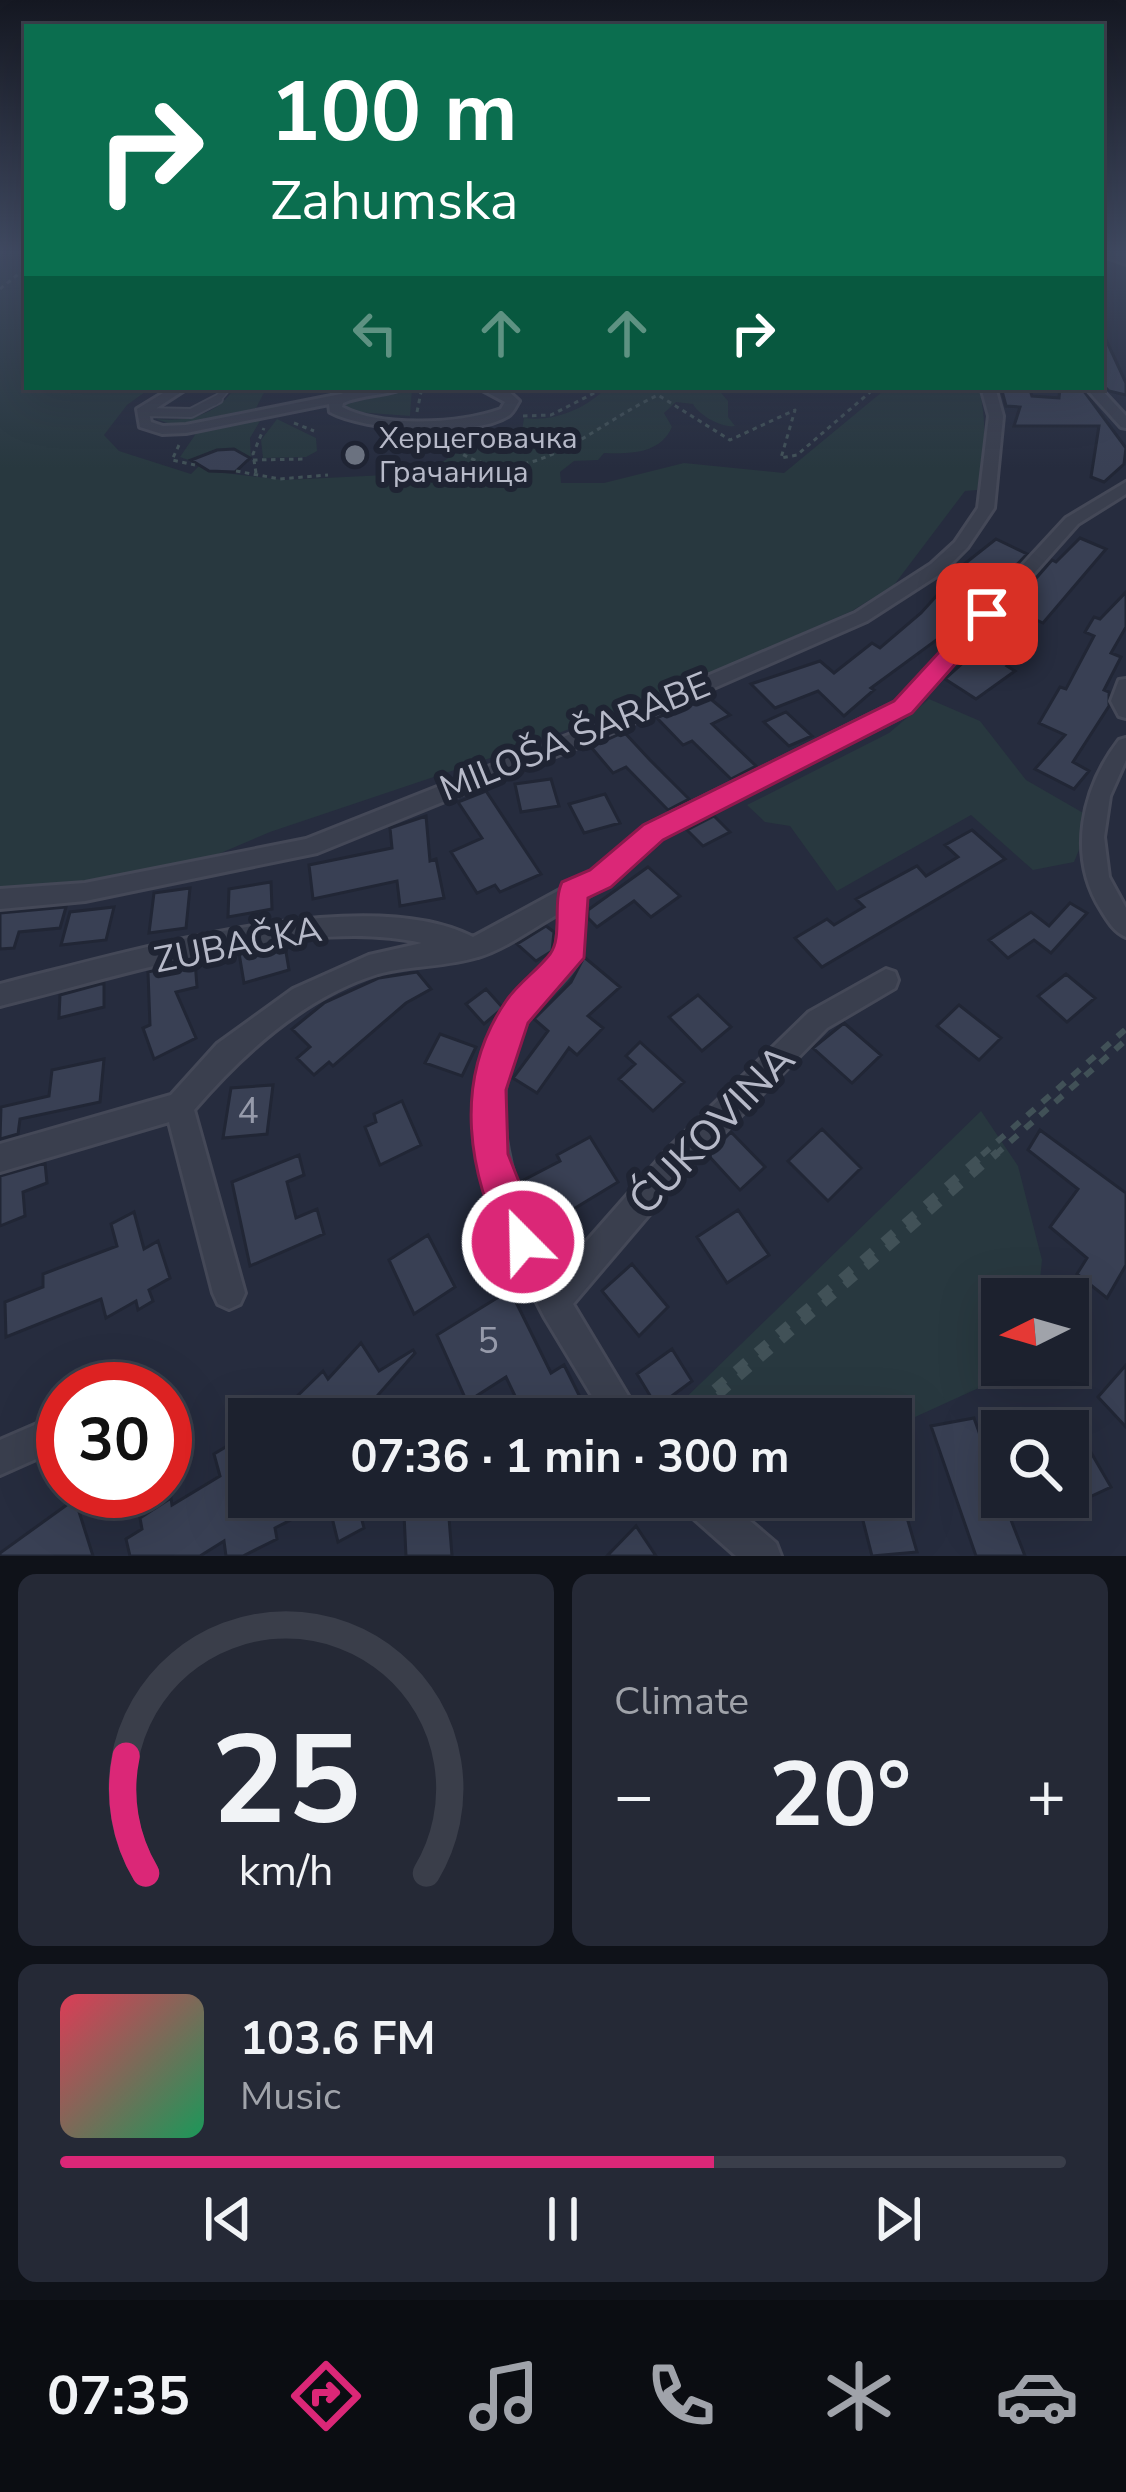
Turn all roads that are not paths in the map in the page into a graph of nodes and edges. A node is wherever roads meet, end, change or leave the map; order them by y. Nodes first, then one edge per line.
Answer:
1 (177, 390) edge
2 (227, 390) edge
3 (389, 390) edge
4 (494, 390) edge
5 (989, 390) edge
6 (1095, 390) edge
7 (339, 405) junction
8 (142, 412) junction
9 (1126, 424) edge
10 (1126, 487) edge
11 (1126, 685) edge
12 (1126, 711) edge
13 (1126, 745) edge
14 (573, 891) junction
15 (0, 899) edge
16 (1126, 927) edge
17 (476, 948) junction
18 (886, 980) dead end
19 (0, 995) edge
20 (178, 1106) junction
21 (0, 1158) edge
22 (229, 1293) dead end
23 (555, 1301) junction
24 (613, 1398) edge
25 (36, 1442) edge
26 (0, 1458) edge
27 (720, 1518) edge
28 (764, 1556) edge

1 - 8 street
2 - 8 lane
3 - 7 street
4 - 7 street
5 - 15 street, MILOŠA ŠARABE
6 - 9 street
7 - 8 street
10 - 14 street
11 - 12 street
13 - 16 street
14 - 17 street
14 - 23 street
17 - 19 street, ZUBAČKA
17 - 20 street
18 - 23 street, ĆUKOVINA
20 - 21 street
20 - 22 street
23 - 24 street
25 - 26 street
27 - 28 street

